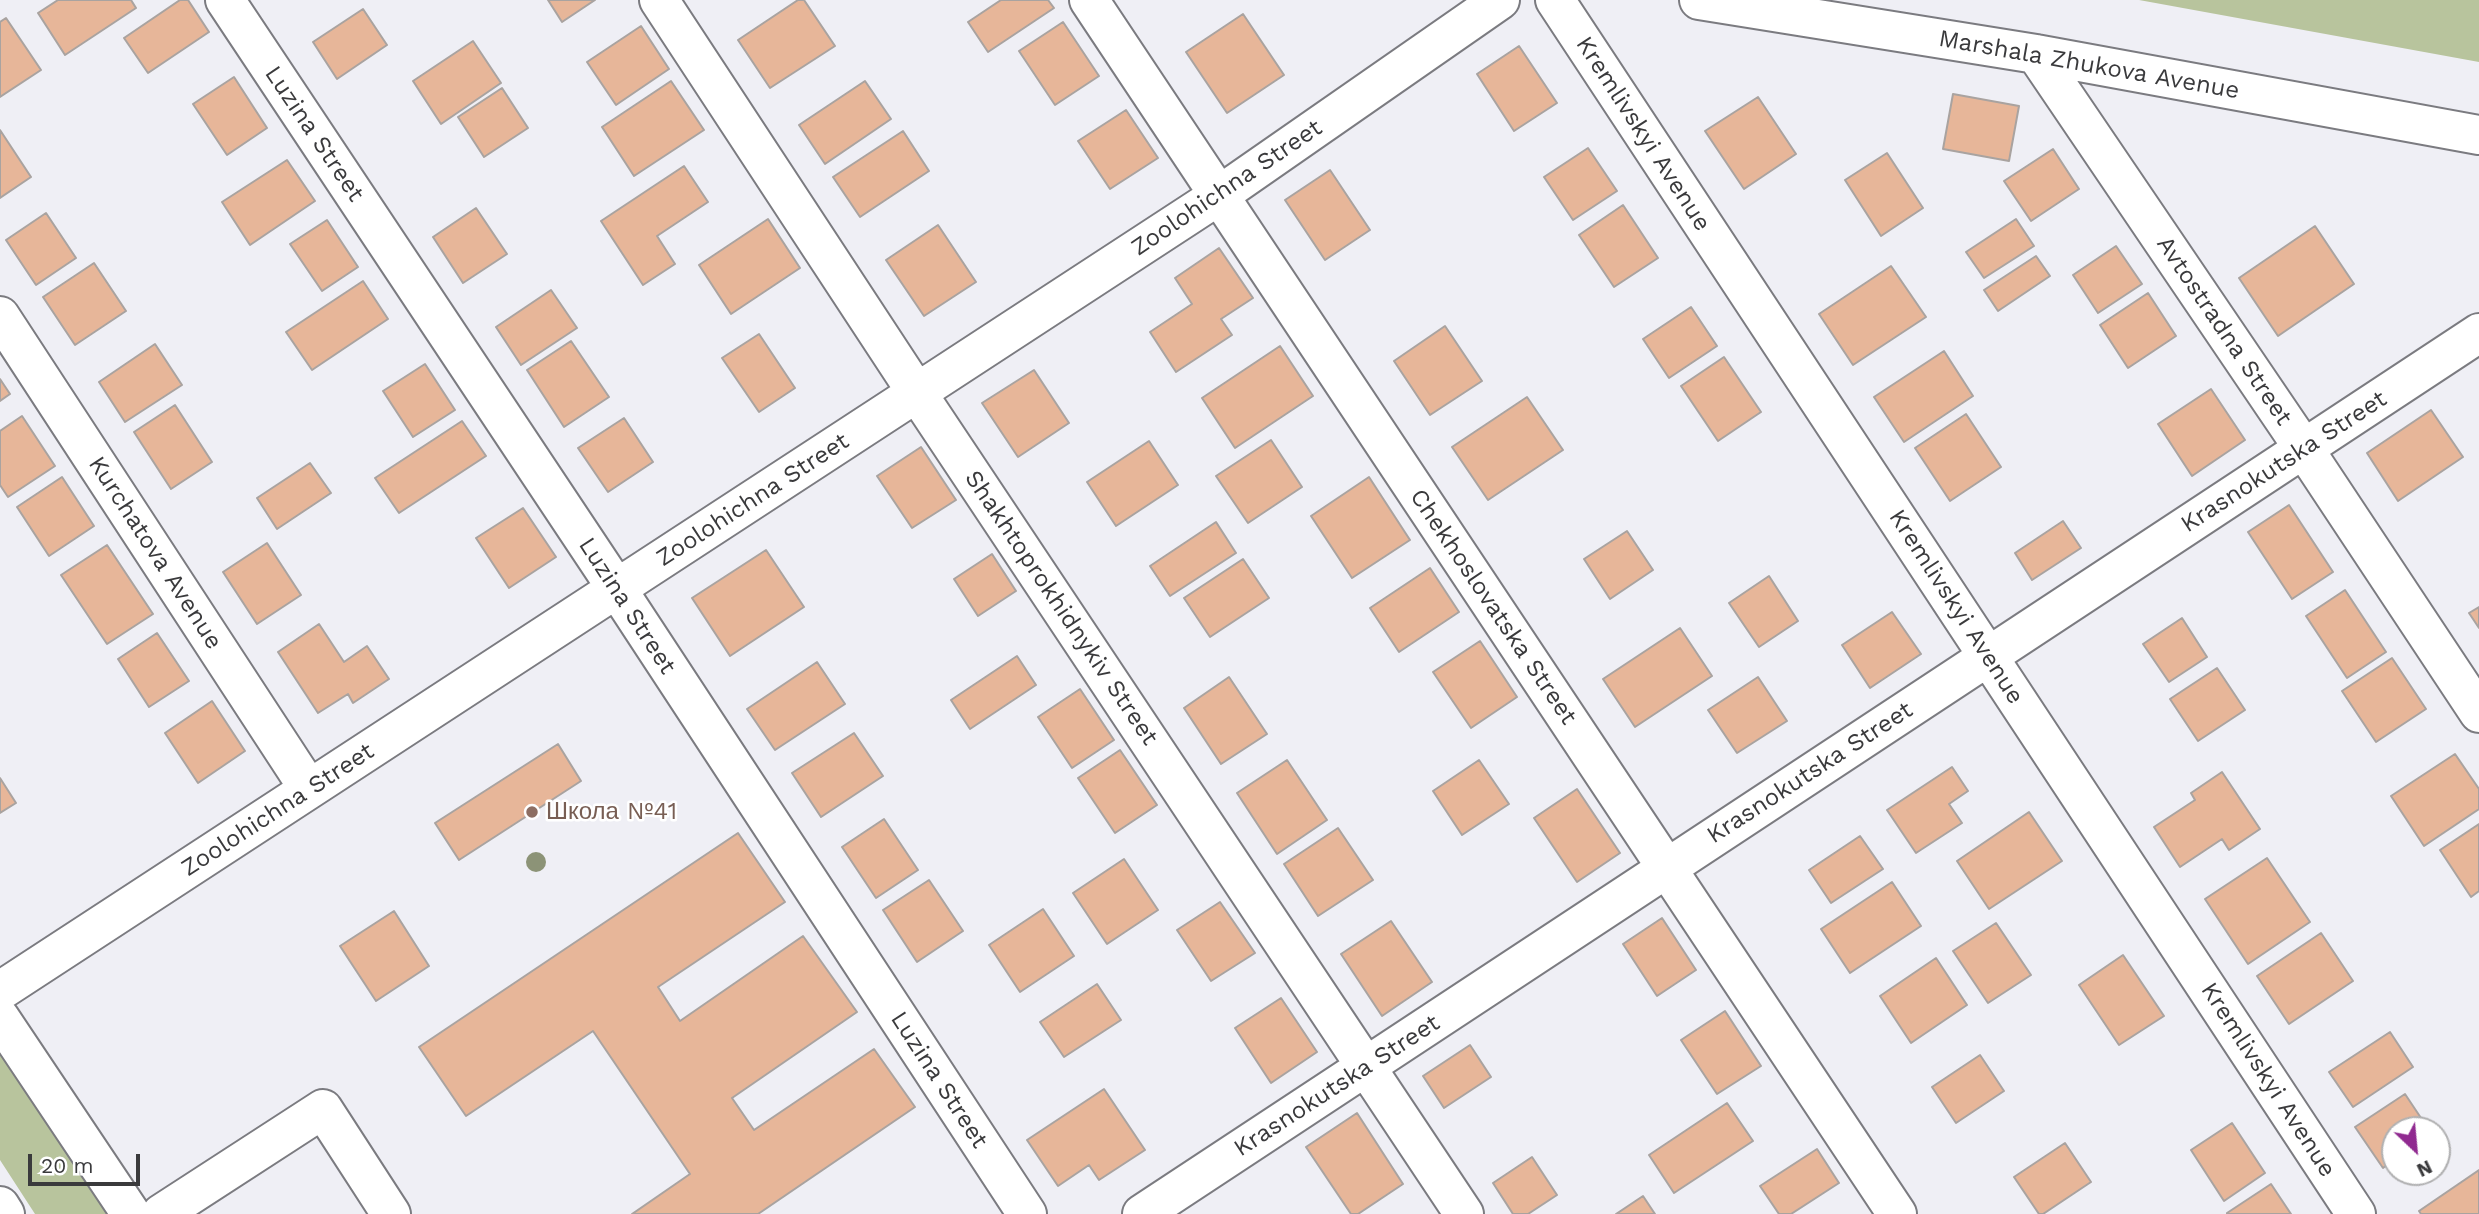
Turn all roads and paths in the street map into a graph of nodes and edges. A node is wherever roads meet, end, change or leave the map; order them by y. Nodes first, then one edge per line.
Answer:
1 (225, 0) edge
2 (659, 0) edge
3 (1090, 0) edge
4 (1500, 0) edge
5 (1555, 0) edge
6 (1699, 0) edge
7 (2036, 54) junction
8 (2479, 135) edge
9 (1218, 196) junction
10 (0, 316) edge
11 (2479, 333) edge
12 (917, 393) junction
13 (2304, 449) junction
14 (617, 589) junction
15 (1988, 656) junction
16 (2479, 713) edge
17 (309, 789) junction
18 (1668, 867) junction
19 (0, 991) edge
20 (0, 1018) edge
21 (1367, 1065) junction
22 (0, 1206) edge
23 (5, 1214) edge
24 (131, 1214) edge
25 (162, 1214) edge
26 (391, 1214) edge
27 (1027, 1214) edge
28 (1142, 1214) edge
29 (1464, 1214) edge
30 (1897, 1214) edge
31 (2356, 1214) edge

1 - 14 street, Luzina Street
2 - 12 street, Shakhtoprokhidnykiv Street
3 - 9 street, Chekhoslovatska Street
4 - 9 street, Zoolohichna Street
5 - 15 street, Kremlivskyi Avenue
6 - 7 street, Marshala Zhukova Avenue
7 - 8 street, Marshala Zhukova Avenue
7 - 13 street, Avtostradna Street
9 - 12 street, Zoolohichna Street
9 - 18 street, Chekhoslovatska Street
10 - 17 street, Kurchatova Avenue
11 - 13 street, Krasnokutska Street
12 - 14 street, Zoolohichna Street
12 - 21 street, Shakhtoprokhidnykiv Street
13 - 15 street, Krasnokutska Street
13 - 16 street, Avtostradna Street
14 - 17 street, Zoolohichna Street
14 - 27 street, Luzina Street
15 - 18 street, Krasnokutska Street
15 - 31 street, Kremlivskyi Avenue
17 - 19 street, Zoolohichna Street
18 - 21 street, Krasnokutska Street
18 - 30 street, Chekhoslovatska Street
20 - 24 street
21 - 28 street, Krasnokutska Street
21 - 29 street, Shakhtoprokhidnykiv Street
22 - 23 street
25 - 26 street

